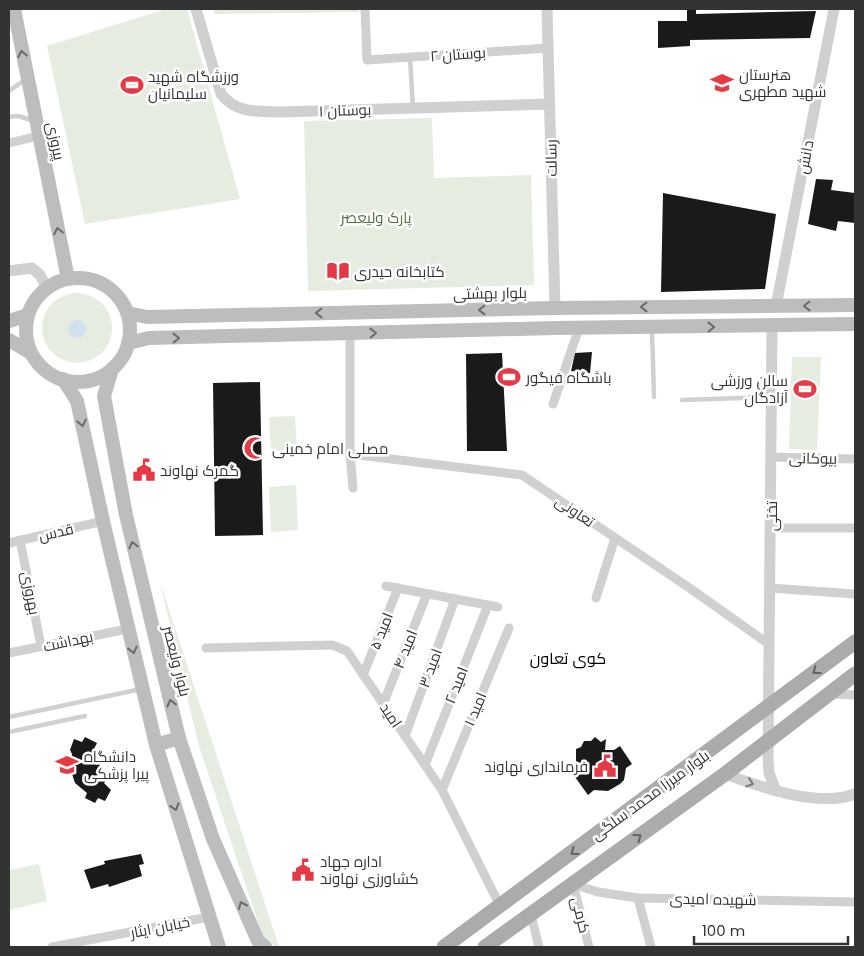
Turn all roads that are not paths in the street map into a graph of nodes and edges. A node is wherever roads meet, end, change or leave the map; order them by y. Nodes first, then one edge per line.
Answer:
1 (14, 9) edge
2 (196, 9) edge
3 (365, 9) edge
4 (547, 9) edge
5 (834, 9) edge
6 (548, 48) junction
7 (410, 57) junction
8 (27, 78) junction
9 (9, 91) edge
10 (549, 104) junction
11 (413, 108) junction
12 (9, 117) edge
13 (35, 121) junction
14 (38, 136) junction
15 (9, 144) edge
16 (9, 270) edge
17 (68, 279) junction
18 (47, 288) junction
19 (855, 305) edge
20 (776, 306) junction
21 (555, 308) junction
22 (127, 312) junction
23 (28, 316) junction
24 (9, 321) edge
25 (855, 324) edge
26 (772, 326) junction
27 (555, 328) junction
28 (579, 328) junction
29 (652, 328) junction
30 (350, 333) junction
31 (9, 340) edge
32 (128, 344) junction
33 (31, 353) junction
34 (112, 369) junction
35 (63, 379) junction
36 (654, 397) dead end
37 (772, 397) junction
38 (682, 400) dead end
39 (553, 404) dead end
40 (350, 454) junction
41 (771, 457) junction
42 (855, 459) edge
43 (353, 488) dead end
44 (102, 521) junction
45 (771, 528) junction
46 (855, 528) edge
47 (615, 538) junction
48 (20, 540) junction
49 (9, 543) edge
50 (386, 586) dead end
51 (398, 588) junction
52 (770, 588) junction
53 (427, 594) junction
54 (855, 594) edge
55 (596, 598) dead end
56 (455, 599) junction
57 (488, 605) junction
58 (498, 607) dead end
59 (509, 628) dead end
60 (127, 629) junction
61 (855, 642) edge
62 (770, 645) junction
63 (42, 646) junction
64 (206, 648) dead end
65 (9, 653) edge
66 (363, 674) junction
67 (855, 674) edge
68 (142, 688) junction
69 (830, 694) junction
70 (855, 695) edge
71 (383, 704) junction
72 (770, 707) junction
73 (85, 716) dead end
74 (9, 717) edge
75 (9, 732) edge
76 (405, 736) junction
77 (180, 738) junction
78 (770, 740) junction
79 (156, 745) junction
80 (425, 765) junction
81 (725, 774) junction
82 (442, 790) junction
83 (776, 791) junction
84 (852, 798) edge
85 (573, 884) junction
86 (638, 898) junction
87 (855, 902) edge
88 (500, 906) junction
89 (531, 915) junction
90 (209, 917) junction
91 (52, 947) edge
92 (219, 947) edge
93 (265, 947) edge
94 (444, 947) edge
95 (485, 947) edge
96 (539, 947) edge
97 (590, 947) edge
98 (651, 947) edge

8 -> 1 main road, پیروزی
2 - 11 street, بوستان ۱
3 - 7 street, بوستان ۲
4 - 6 street, رسالت
5 - 20 street, دانش
6 - 7 street, بوستان ۲
6 - 10 street, رسالت
7 - 11 lane
8 - 9 lane
8 - 13 main road, پیروزی
10 - 11 street, بوستان ۱
10 - 21 street, رسالت
12 - 13 lane
13 - 14 main road, پیروزی
14 - 15 street
17 -> 14 main road, پیروزی
16 - 18 street
17 - 18 main road
17 - 22 main road
18 - 23 main road
19 -> 20 main road, بلوار بهشتی
20 -> 21 main road, بلوار بهشتی
20 - 26 main road
21 -> 22 main road, بلوار بهشتی
21 - 27 main road
22 - 32 main road
23 - 24 main road
23 - 33 main road
25 - 26 main road
29 -> 26 main road
26 - 37 street, تختی
27 - 28 main road
30 -> 27 main road
28 - 29 main road
28 - 39 street
29 - 36 lane
32 -> 30 main road
30 - 40 street
31 - 33 main road
32 - 34 main road
33 - 35 main road
34 - 35 main road
77 -> 34 main road, بلوار ولیعصر
35 -> 44 main road
37 - 38 lane
37 - 41 street, تختی
40 - 43 street
40 - 47 street, تعاونی
41 - 42 street, بیوکانی
41 - 45 street, تختی
44 - 48 street, قدس
44 - 60 main road
45 - 46 street
45 - 52 street, تختی
47 - 55 street
47 - 62 street, تعاونی
48 - 49 street, قدس
48 - 63 street, بهروزی
50 - 51 street
51 - 53 street
51 - 66 street, امید ۵
52 - 54 street
52 - 62 street, تختی
53 - 56 street
53 - 71 street, امید ۴
56 - 57 street
56 - 76 street, امید ۳
57 - 58 street
57 - 80 street, امید ۲
59 - 82 street, امید ۱
60 - 63 street, بهداشت
60 -> 68 main road
61 -> 72 main road, بلوار میرزا محمد سلگی
62 - 72 street, تختی
63 - 65 street, بهداشت
64 - 66 street, امید
66 - 71 street, امید
67 - 69 main road, بلوار میرزا محمد سلگی
68 - 74 lane
68 - 79 main road
69 - 70 street
69 - 78 main road, بلوار میرزا محمد سلگی
71 - 76 street, امید
72 - 78 street, تختی
72 -> 88 main road, بلوار میرزا محمد سلگی
73 - 75 lane
76 - 80 street, امید
77 - 79 main road
93 -> 77 main road, بلوار ولیعصر
78 - 81 main road, بلوار میرزا محمد سلگی
78 - 83 street, تختی
79 -> 90 main road
80 - 82 street, امید
81 -> 83 street
85 -> 81 main road, بلوار میرزا محمد سلگی
82 - 88 street, امید
83 - 84 street
85 - 86 street, شهیده امیدی
85 - 89 main road, بلوار میرزا محمد سلگی
85 - 97 street, کرمی
86 - 87 street, شهیده امیدی
86 - 98 street
88 - 94 main road, بلوار میرزا محمد سلگی
89 - 95 main road, بلوار میرزا محمد سلگی
89 - 96 street
90 - 91 street, خیابان ایثار
90 - 92 main road

